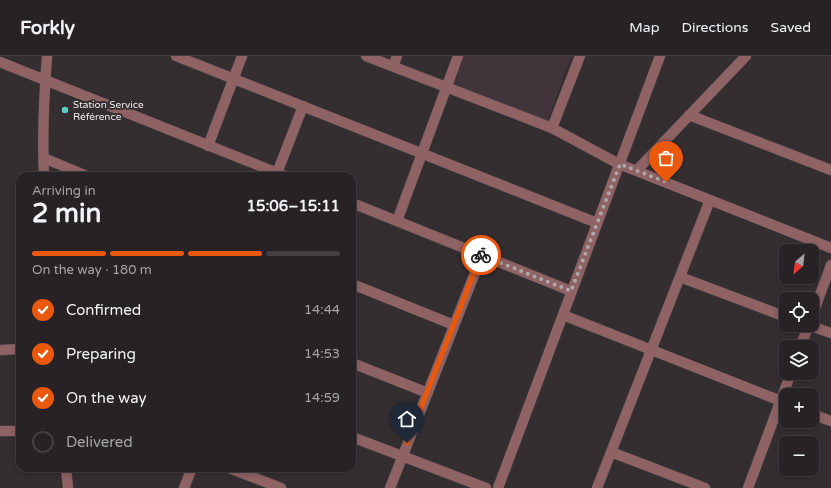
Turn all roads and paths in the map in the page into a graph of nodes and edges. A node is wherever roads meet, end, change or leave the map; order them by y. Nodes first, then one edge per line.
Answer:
1 (47, 56) edge
2 (176, 56) edge
3 (242, 56) edge
4 (366, 56) edge
5 (397, 56) edge
6 (458, 56) edge
7 (580, 56) edge
8 (660, 56) edge
9 (743, 57) edge
10 (0, 62) edge
11 (393, 66) junction
12 (234, 78) junction
13 (45, 80) junction
14 (446, 87) junction
15 (303, 106) junction
16 (689, 115) junction
17 (552, 128) junction
18 (208, 146) junction
19 (422, 153) junction
20 (44, 158) junction
21 (620, 164) junction
22 (637, 170) junction
23 (831, 170) edge
24 (44, 172) edge
25 (77, 172) edge
26 (276, 172) edge
27 (282, 172) edge
28 (710, 200) junction
29 (356, 205) edge
30 (397, 221) junction
31 (598, 223) junction
32 (831, 248) edge
33 (482, 255) junction
34 (831, 265) edge
35 (680, 277) junction
36 (356, 286) edge
37 (571, 291) junction
38 (819, 297) edge
39 (779, 314) edge
40 (562, 315) junction
41 (454, 326) junction
42 (819, 329) edge
43 (831, 334) edge
44 (16, 349) edge
45 (0, 350) edge
46 (651, 350) junction
47 (356, 365) edge
48 (428, 393) junction
49 (779, 400) edge
50 (779, 412) edge
51 (819, 417) edge
52 (831, 421) edge
53 (0, 431) edge
54 (16, 431) edge
55 (356, 438) edge
56 (611, 452) junction
57 (402, 456) junction
58 (66, 472) edge
59 (190, 472) edge
60 (239, 472) edge
61 (68, 488) edge
62 (184, 488) edge
63 (281, 488) edge
64 (390, 488) edge
65 (486, 488) edge
66 (498, 488) edge
67 (597, 488) edge
68 (705, 488) edge
69 (748, 488) edge

1 - 13 street
2 - 12 street
3 - 12 street
4 - 11 street
5 - 11 street
6 - 14 street
7 - 17 street
8 - 21 street
9 - 16 street
10 - 13 street
11 - 14 street
12 - 15 street
12 - 18 street
13 - 18 street
13 - 20 street
14 - 17 street
14 - 19 street
15 - 19 street
15 - 27 street
16 - 22 street
16 - 23 street
17 - 21 street
18 - 26 street
19 - 30 street
19 - 31 street
20 - 24 street
20 - 25 street
21 - 22 street
21 - 31 street
22 - 28 street
28 - 32 street
28 - 35 street
29 - 30 street
30 - 33 street
31 - 37 street
33 - 37 street
33 - 41 street
34 - 38 street
35 - 39 street
35 - 46 street
36 - 41 street
37 - 40 street
40 - 46 street
40 - 66 street
41 - 48 street
42 - 43 street
44 - 45 street
46 - 49 street
46 - 56 street
47 - 48 street
48 - 57 street
50 - 69 street
51 - 52 street
53 - 54 street
55 - 57 street
56 - 67 street
56 - 68 street
57 - 64 street
57 - 65 street
58 - 61 street
59 - 62 street
60 - 63 street

